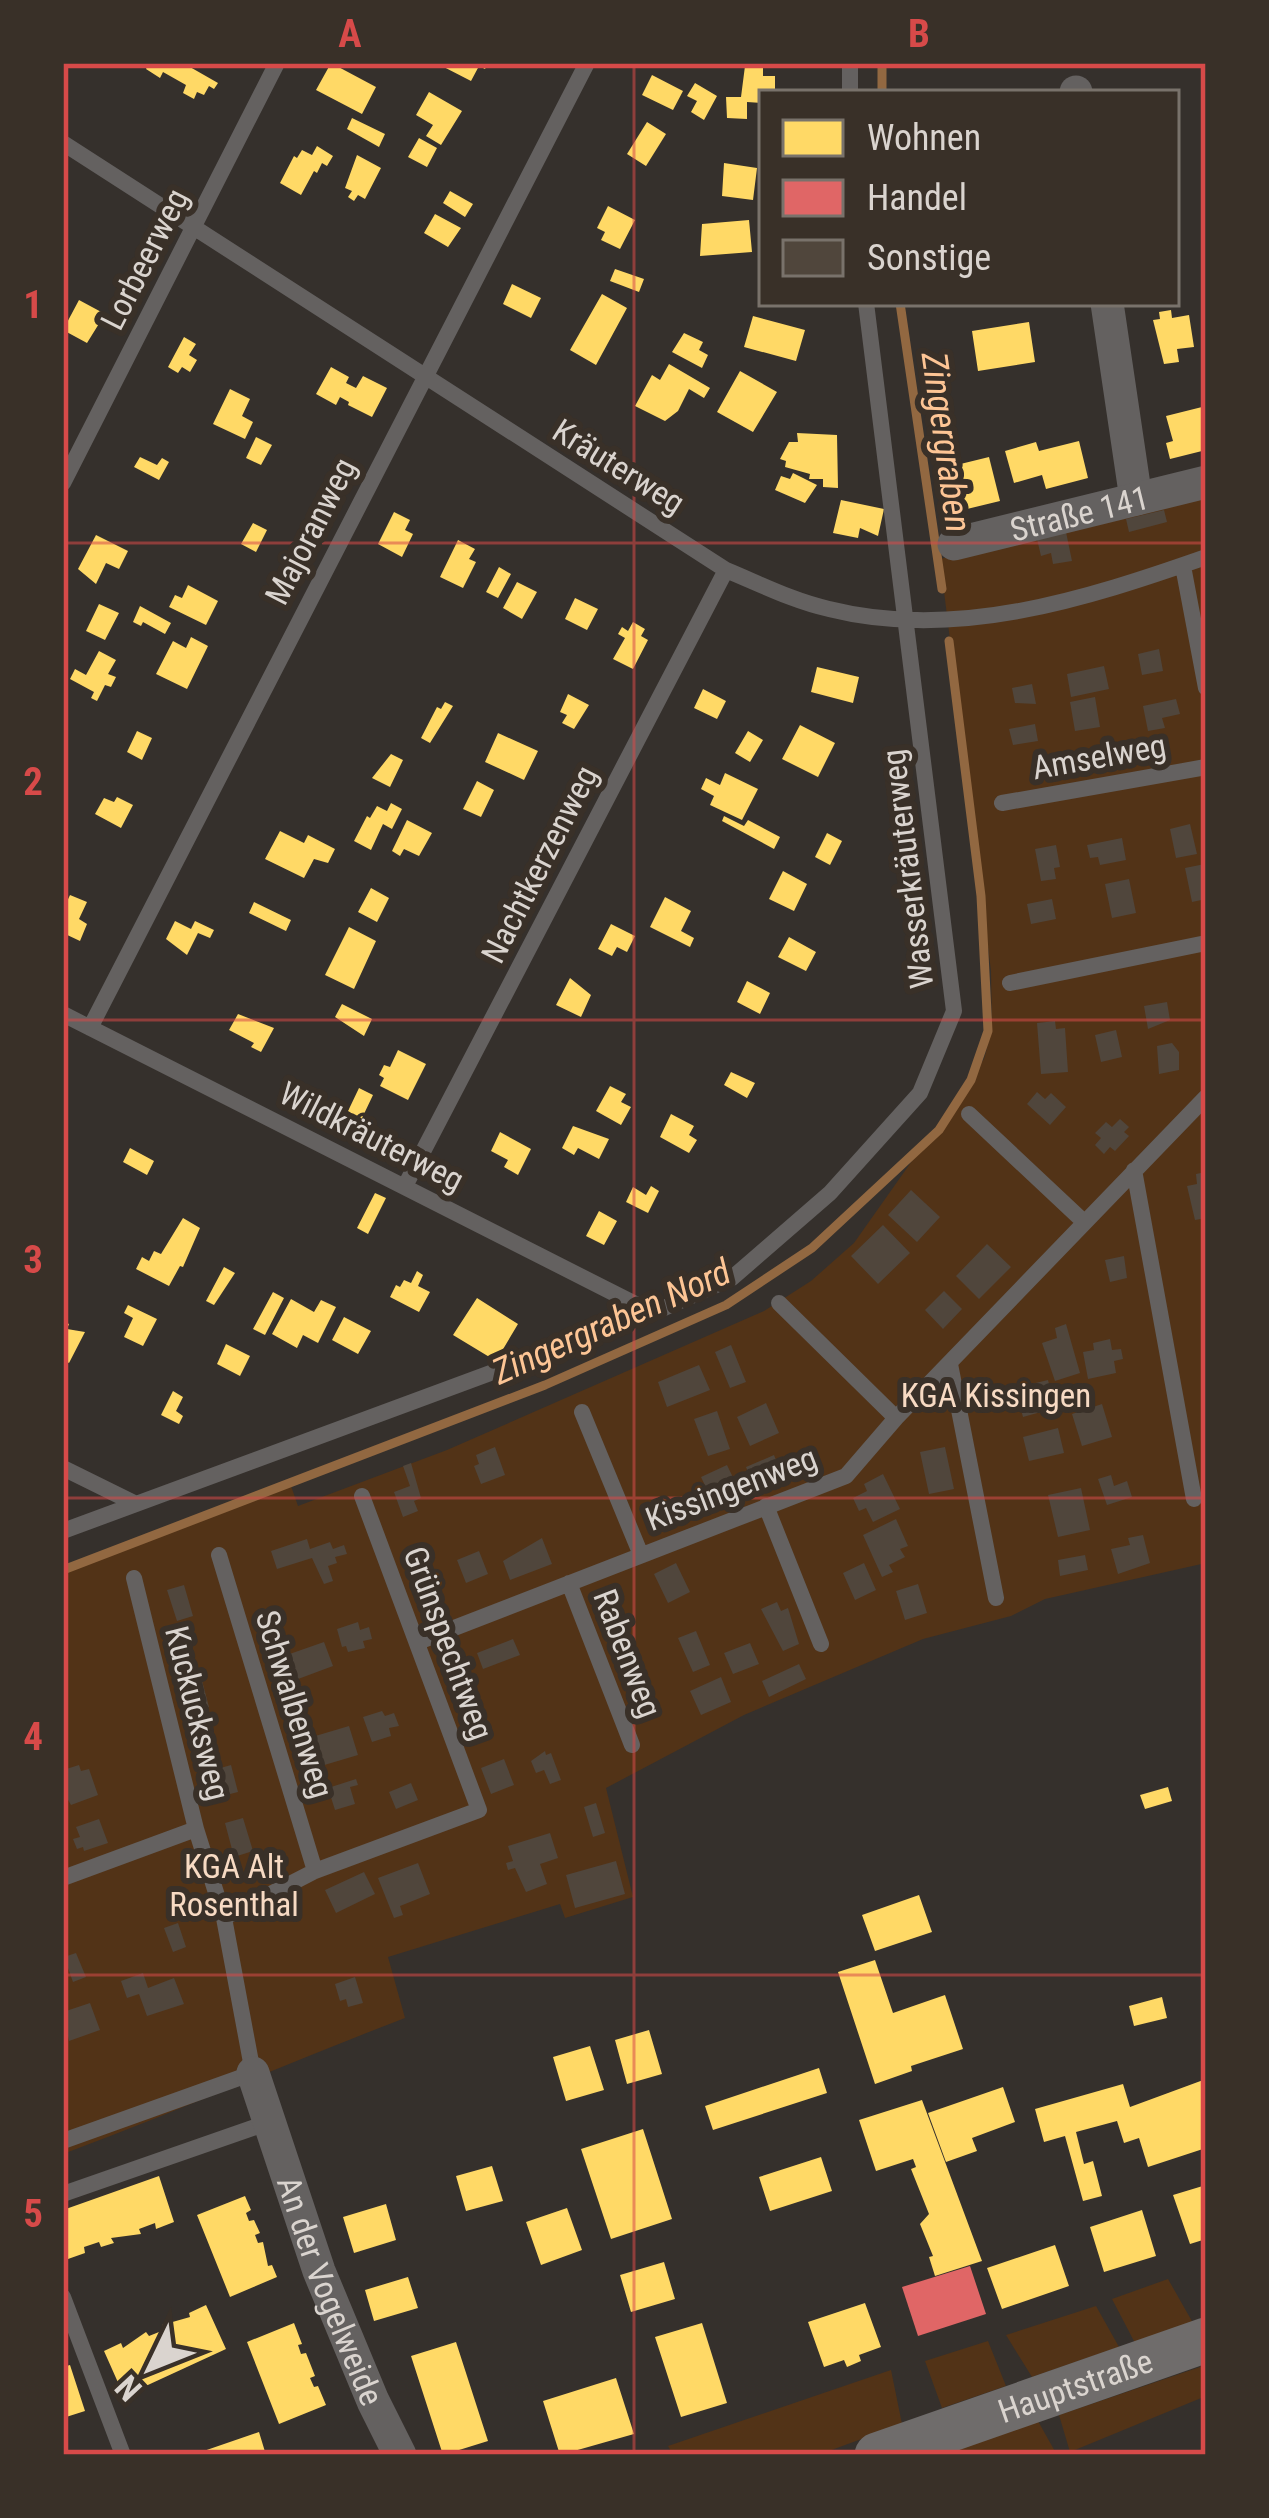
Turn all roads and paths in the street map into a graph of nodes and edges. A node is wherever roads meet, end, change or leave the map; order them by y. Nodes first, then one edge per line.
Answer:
1 (277, 63) edge
2 (587, 63) edge
3 (63, 143) edge
4 (193, 229) junction
5 (866, 306) edge
6 (1107, 306) edge
7 (423, 377) junction
8 (1206, 482) edge
9 (63, 483) edge
10 (1136, 500) junction
11 (954, 544) dead end
12 (1206, 557) edge
13 (1183, 566) junction
14 (726, 570) junction
15 (907, 620) junction
16 (1206, 688) edge
17 (1206, 767) edge
18 (1002, 803) dead end
19 (1206, 943) edge
20 (1010, 983) dead end
21 (63, 1014) edge
22 (90, 1028) junction
23 (1206, 1097) edge
24 (969, 1114) dead end
25 (1134, 1170) junction
26 (405, 1186) junction
27 (1083, 1221) junction
28 (779, 1303) dead end
29 (653, 1313) junction
30 (950, 1364) junction
31 (583, 1412) dead end
32 (896, 1418) junction
33 (63, 1468) edge
34 (362, 1496) dead end
35 (1194, 1499) dead end
36 (136, 1504) junction
37 (766, 1506) junction
38 (63, 1531) edge
39 (219, 1555) dead end
40 (641, 1555) junction
41 (134, 1578) dead end
42 (569, 1583) junction
43 (996, 1598) dead end
44 (418, 1642) junction
45 (821, 1644) dead end
46 (632, 1745) dead end
47 (196, 1829) junction
48 (315, 1871) junction
49 (63, 1878) edge
50 (224, 1918) junction
51 (253, 2073) junction
52 (267, 2123) junction
53 (63, 2141) edge
54 (63, 2194) edge
55 (63, 2296) edge
56 (1206, 2340) edge
57 (123, 2455) edge
58 (400, 2455) edge
59 (877, 2455) edge

1 - 4 lane, Lorbeerweg
2 - 7 lane, Majoranweg
3 - 4 lane, Kräuterweg
4 - 7 lane, Kräuterweg
4 - 9 lane, Lorbeerweg
5 - 15 lane, Wasserkräuterweg
6 - 10 street
7 - 14 lane, Kräuterweg
7 - 22 lane, Majoranweg
8 - 10 street, Straße 141
10 - 11 street, Straße 141
12 - 13 lane, Kräuterweg
13 - 15 lane, Kräuterweg
13 - 16 lane
14 - 15 lane, Kräuterweg
14 - 26 lane, Nachtkerzenweg
15 - 29 lane, Wasserkräuterweg
17 - 18 lane, Amselweg
19 - 20 lane
21 - 22 lane, Wildkräuterweg
22 - 26 lane, Wildkräuterweg
23 - 25 lane, Kissingenweg
24 - 27 lane
25 - 27 lane, Kissingenweg
25 - 35 lane
26 - 29 lane, Wildkräuterweg
27 - 30 lane, Kissingenweg
28 - 32 lane
29 - 36 lane, Wasserkräuterweg
30 - 32 lane, Kissingenweg
30 - 43 lane
31 - 40 lane
32 - 37 lane, Kissingenweg
33 - 36 lane
34 - 44 lane, Grünspechtweg
36 - 38 lane, Wasserkräuterweg
37 - 40 lane, Kissingenweg
37 - 45 lane
39 - 48 lane, Schwalbenweg
40 - 42 lane, Kissingenweg
41 - 47 lane, Kuckucksweg
42 - 44 lane, Kissingenweg
42 - 46 lane, Rabenweg
44 - 48 lane, Grünspechtweg
47 - 49 lane
47 - 50 lane, Kuckucksweg
48 - 50 lane
50 - 51 lane, Kuckucksweg
51 - 52 street, An der Vogelweide
51 - 53 lane
52 - 54 lane
52 - 58 street, An der Vogelweide
55 - 57 lane
56 - 59 street, Hauptstraße

